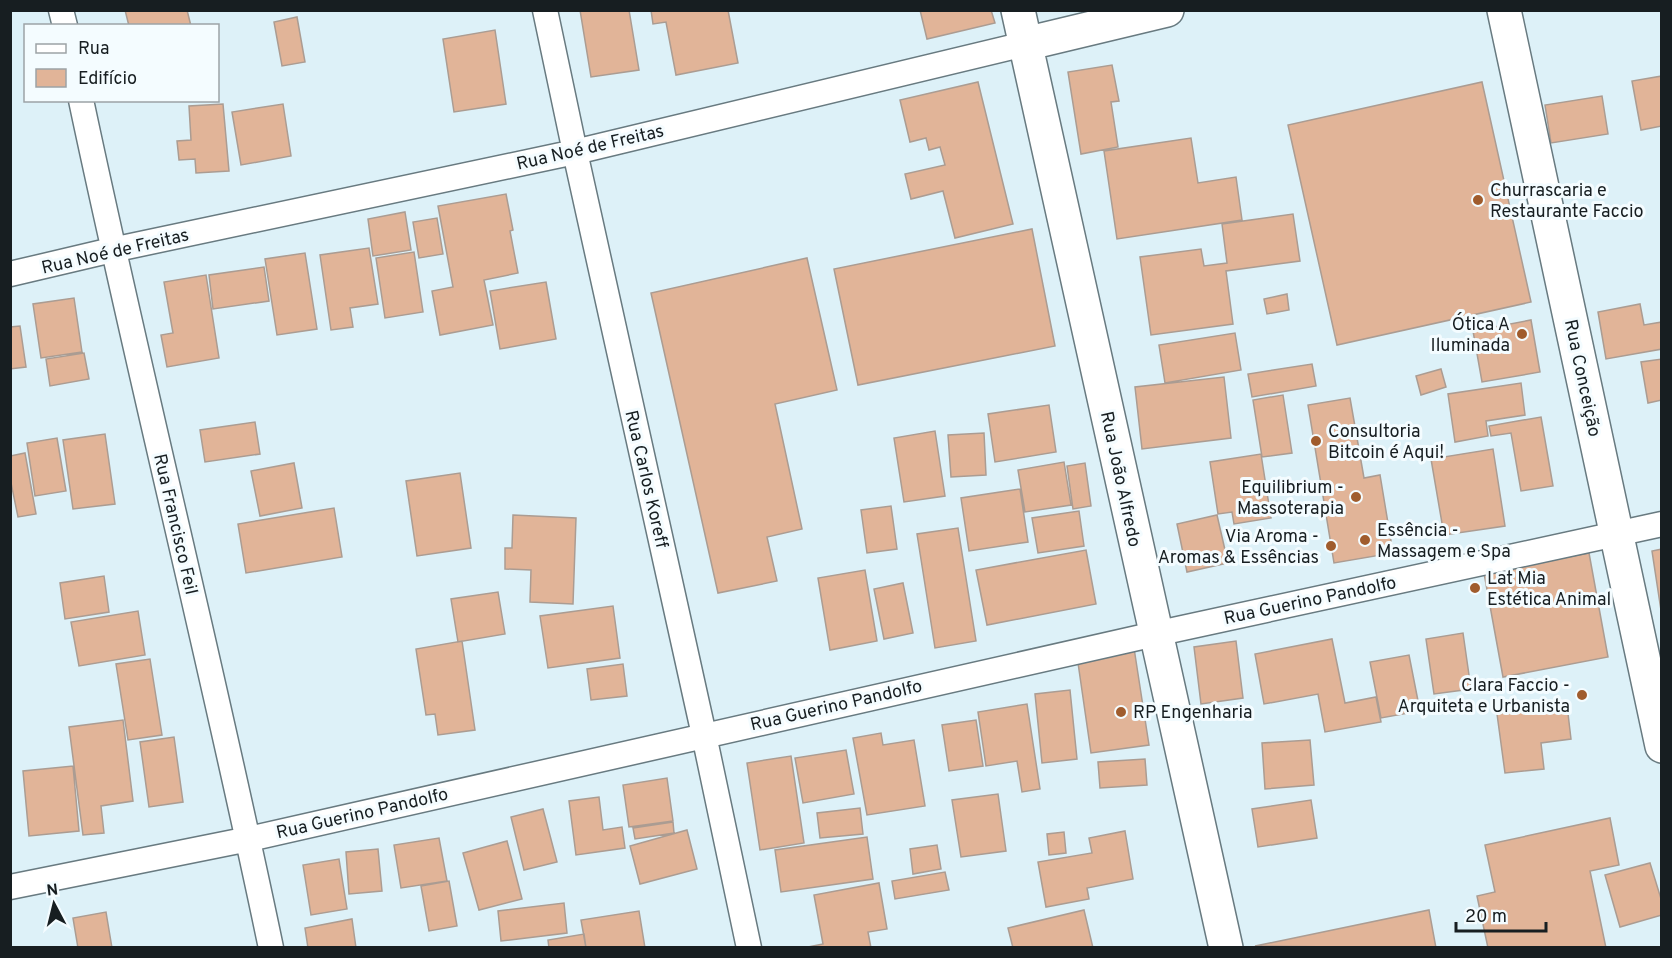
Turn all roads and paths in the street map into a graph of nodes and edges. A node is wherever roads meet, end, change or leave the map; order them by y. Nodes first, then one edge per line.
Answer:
1 (545, 10) edge
2 (1018, 10) edge
3 (1167, 10) edge
4 (1504, 10) edge
5 (1025, 44) junction
6 (81, 102) edge
7 (575, 152) junction
8 (112, 250) junction
9 (10, 274) edge
10 (1662, 524) edge
11 (1617, 534) junction
12 (1155, 634) junction
13 (704, 735) junction
14 (1662, 746) edge
15 (249, 839) junction
16 (10, 887) edge
17 (271, 948) edge
18 (750, 948) edge
19 (1226, 948) edge

1 - 7 street, Rua Carlos Koreff
2 - 5 street, Rua João Alfredo
3 - 5 street, Rua Noé de Freitas
4 - 11 street, Rua Conceição
5 - 7 street, Rua Noé de Freitas
5 - 12 street, Rua João Alfredo
6 - 8 street, Rua Francisco Feil
7 - 8 street, Rua Noé de Freitas
7 - 13 street, Rua Carlos Koreff
8 - 9 street, Rua Noé de Freitas
8 - 15 street, Rua Francisco Feil
10 - 11 street, Rua Guerino Pandolfo
11 - 12 street, Rua Guerino Pandolfo
11 - 14 street, Rua Conceição
12 - 13 street, Rua Guerino Pandolfo
12 - 19 street, Rua João Alfredo
13 - 15 street, Rua Guerino Pandolfo
13 - 18 street, Rua Carlos Koreff
15 - 16 street, Rua Guerino Pandolfo
15 - 17 street, Rua Francisco Feil

